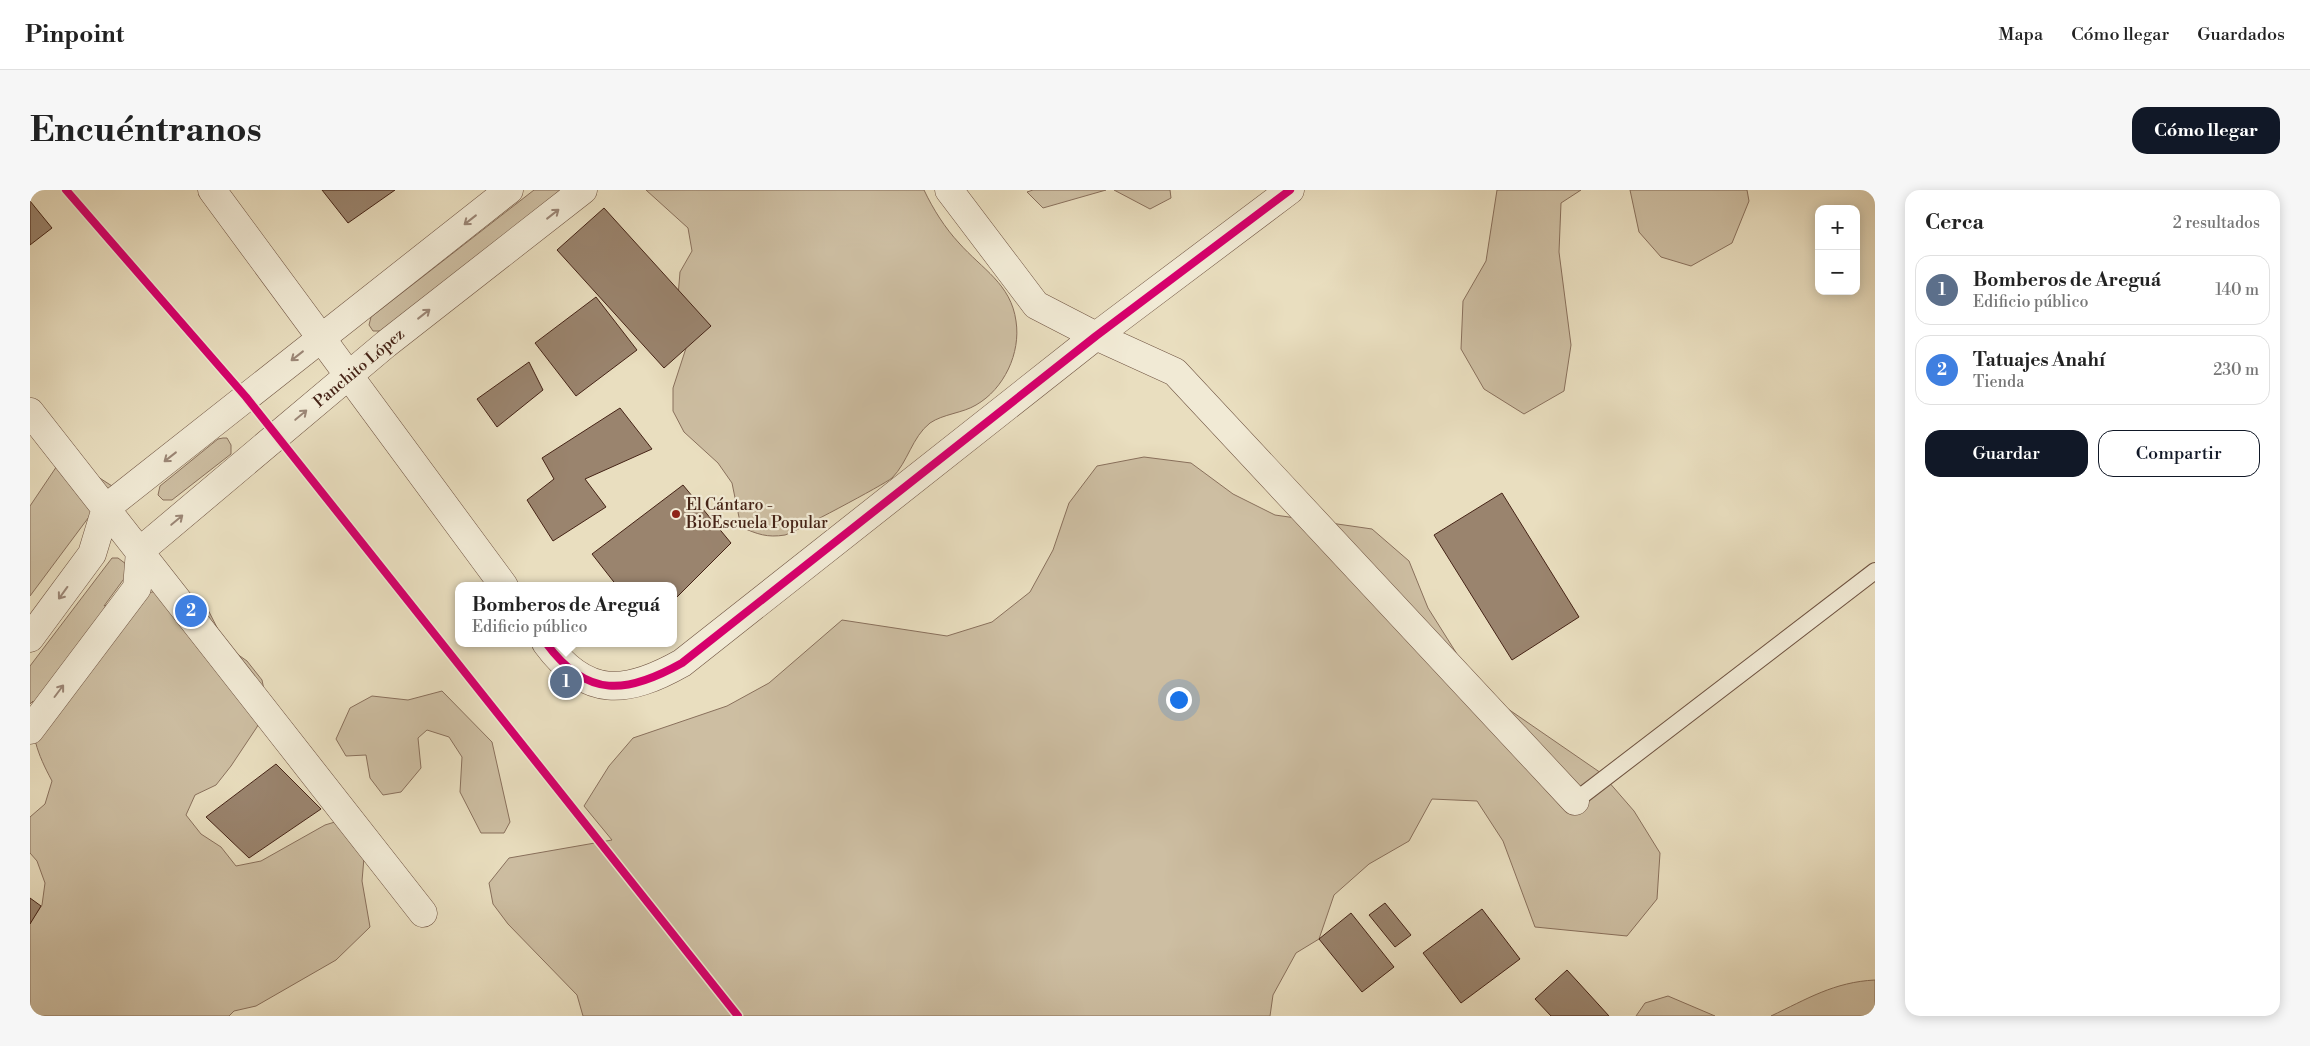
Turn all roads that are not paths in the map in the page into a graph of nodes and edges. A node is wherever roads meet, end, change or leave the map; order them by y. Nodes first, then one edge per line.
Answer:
1 (212, 190) edge
2 (509, 190) edge
3 (583, 190) edge
4 (949, 190) edge
5 (1290, 190) edge
6 (1096, 336) junction
7 (320, 338) junction
8 (348, 376) junction
9 (30, 412) edge
10 (106, 508) junction
11 (140, 551) junction
12 (1875, 572) edge
13 (501, 582) edge
14 (30, 638) edge
15 (549, 647) edge
16 (30, 730) edge
17 (1575, 801) joint
18 (423, 913) dead end

1 - 7 street
2 -> 7 street
8 -> 3 street, Panchito López
4 - 6 street
5 - 6 street
6 - 15 street
6 - 17 street
7 - 8 street
7 -> 10 street
11 -> 8 street, Panchito López
8 - 13 street
9 - 10 street
10 - 11 street
10 -> 14 street
16 -> 11 street
11 - 18 street
12 - 17 lane

